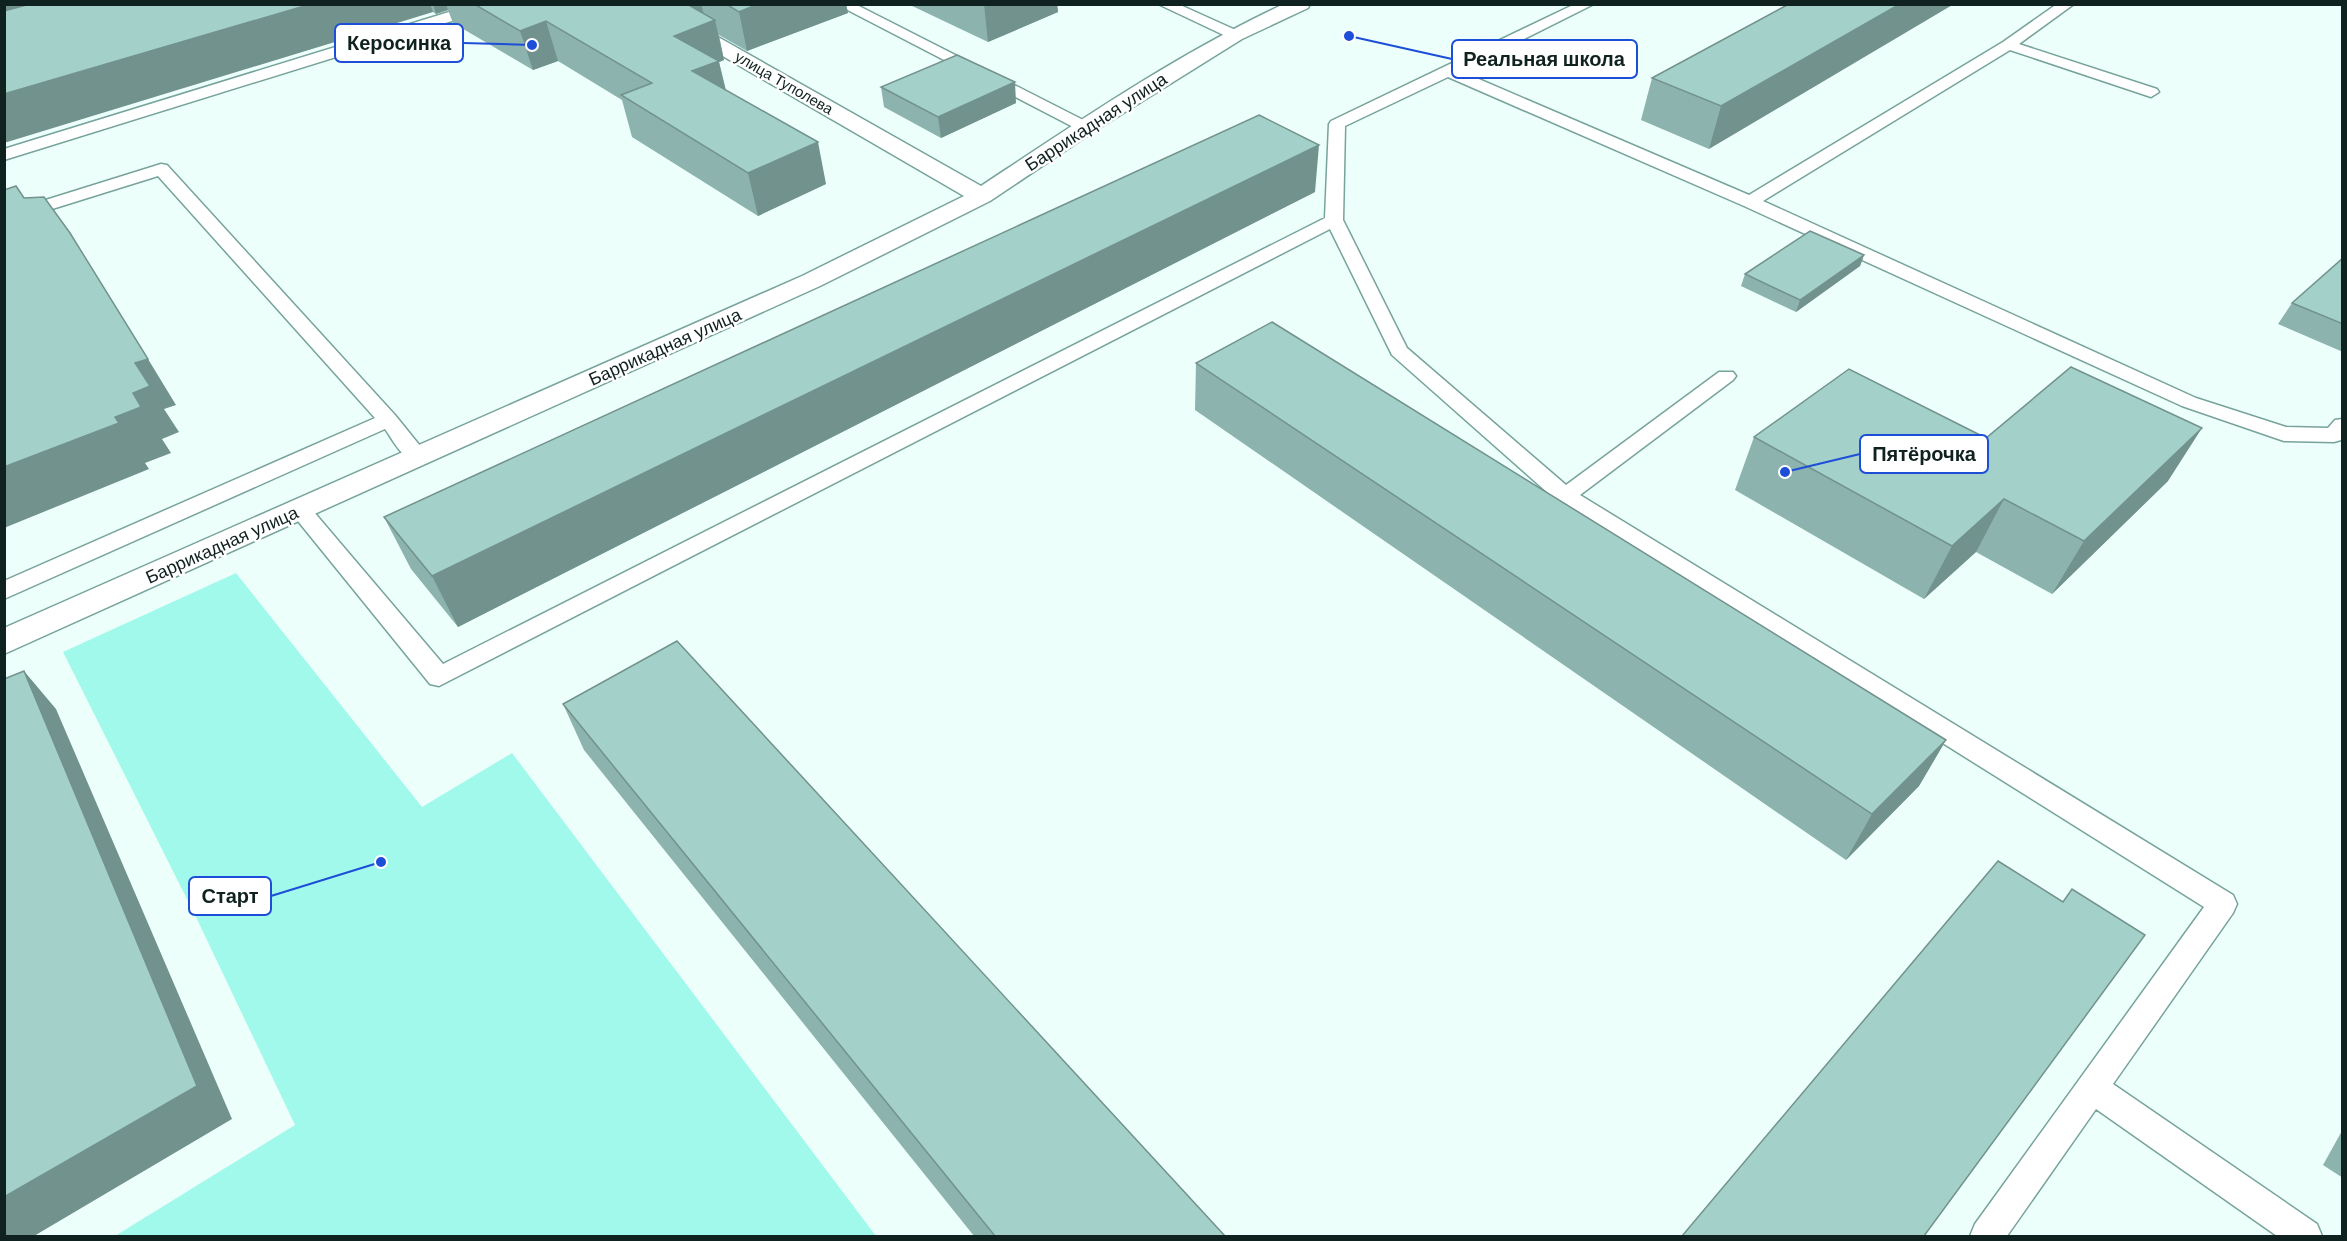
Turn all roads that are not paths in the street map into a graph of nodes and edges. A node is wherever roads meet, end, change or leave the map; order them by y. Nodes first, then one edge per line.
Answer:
1 (492, 4) edge
2 (843, 4) edge
3 (1165, 4) edge
4 (1587, 4) edge
5 (2067, 4) edge
6 (1298, 5) edge
7 (710, 20) edge
8 (665, 24) edge
9 (688, 28) junction
10 (1234, 35) junction
11 (2008, 45) junction
12 (1448, 71) junction
13 (2151, 92) dead end
14 (1086, 127) junction
15 (4, 155) edge
16 (982, 196) junction
17 (1750, 202) junction
18 (4, 219) edge
19 (1334, 220) junction
20 (1726, 376) dead end
21 (388, 420) junction
22 (2343, 425) edge
23 (418, 457) junction
24 (1565, 496) junction
25 (300, 510) junction
26 (4, 591) edge
27 (4, 642) edge
28 (2092, 1088) junction
29 (1987, 1236) edge
30 (2305, 1236) edge

1 - 15 lane
2 - 14 lane
3 - 10 lane
4 - 12 lane
5 - 11 lane
6 - 10 street, Баррикадная улица
7 - 9 lane
8 - 9 street, улица Туполева
9 - 16 street, улица Туполева
10 - 14 street, Баррикадная улица
11 - 13 lane
11 - 17 lane
12 - 17 lane
12 - 19 lane
14 - 16 street, Баррикадная улица
16 - 23 street, Баррикадная улица
17 - 22 lane
18 - 21 lane
19 - 24 lane
19 - 25 lane
20 - 24 lane
21 - 23 lane
21 - 26 lane
23 - 25 street, Баррикадная улица
24 - 28 lane
25 - 27 street, Баррикадная улица
28 - 29 lane
28 - 30 lane

